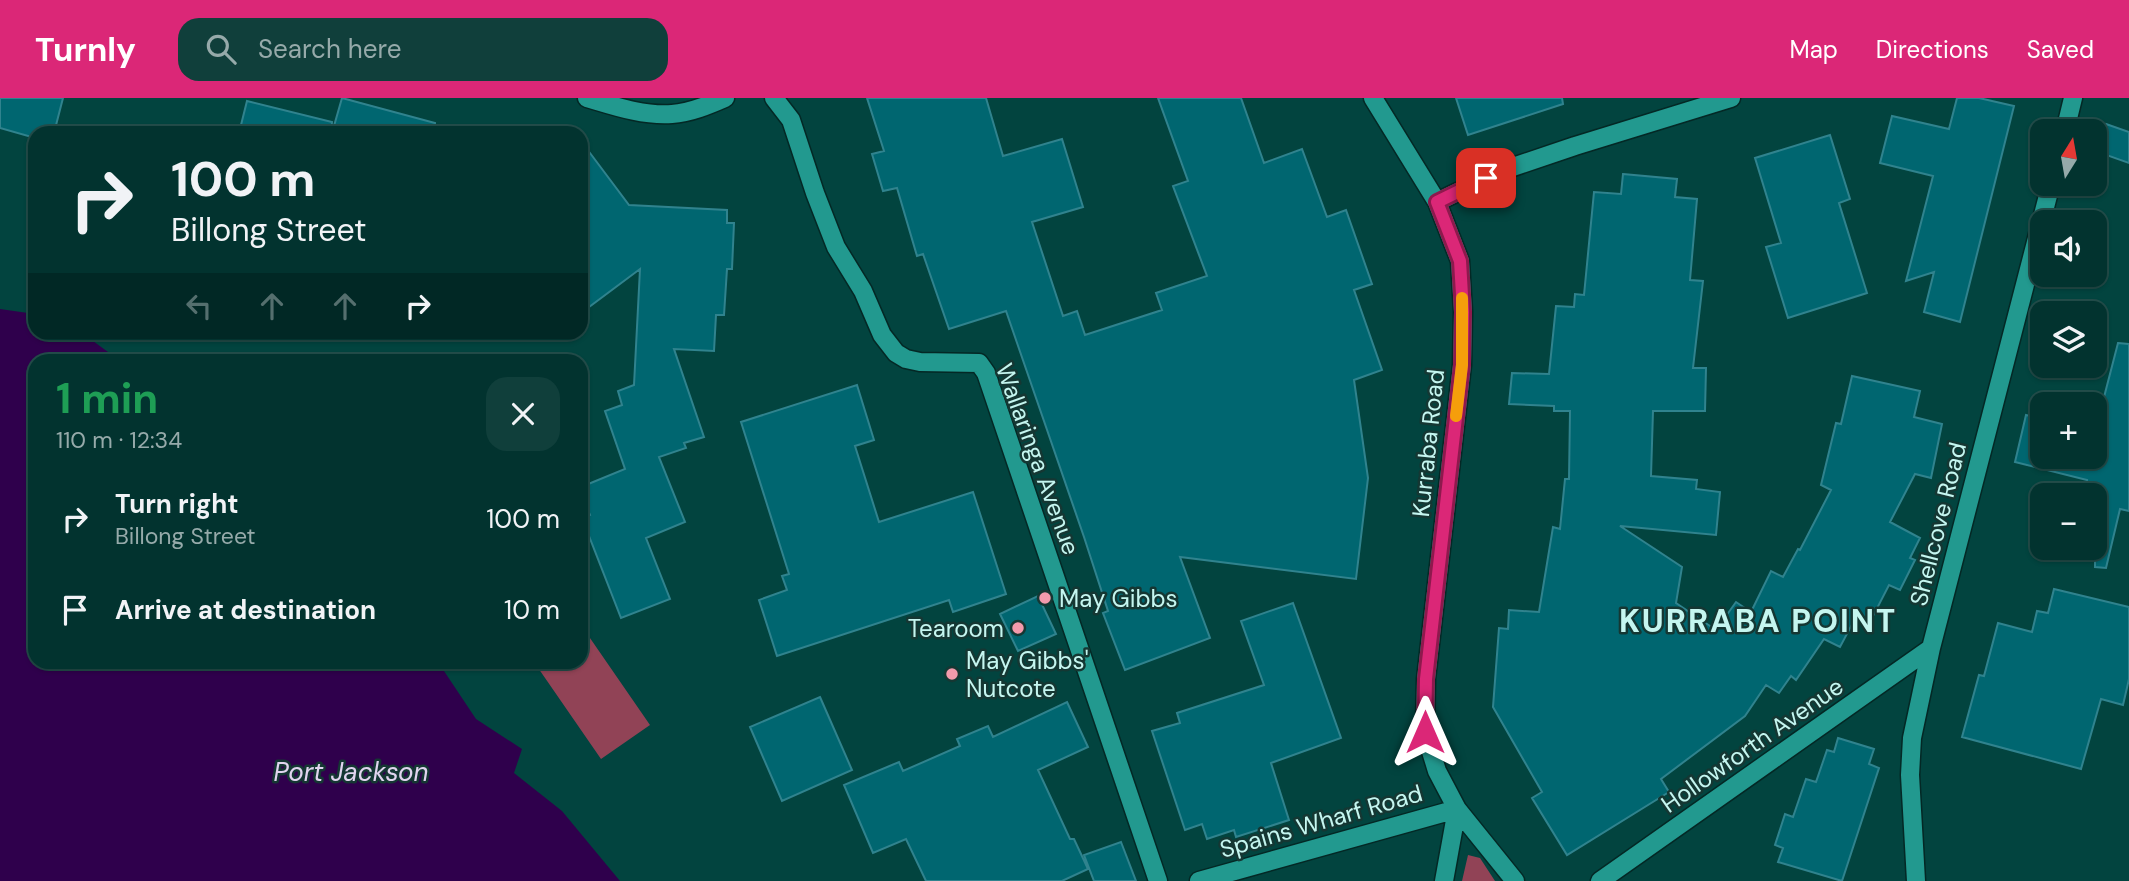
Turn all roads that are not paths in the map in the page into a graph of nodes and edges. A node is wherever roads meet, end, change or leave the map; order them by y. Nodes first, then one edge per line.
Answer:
1 (586, 98) edge
2 (725, 98) edge
3 (774, 98) edge
4 (1373, 98) edge
5 (1731, 98) edge
6 (2073, 98) edge
7 (2068, 119) edge
8 (2048, 196) edge
9 (1437, 202) junction
10 (1931, 649) junction
11 (1457, 809) junction
12 (1158, 881) edge
13 (1199, 881) edge
14 (1444, 881) edge
15 (1515, 881) edge
16 (1600, 881) edge
17 (1916, 881) edge

1 - 2 street
3 - 12 street, Wallaringa Avenue
4 - 9 street, Kurraba Road
5 - 9 street
6 - 7 street
8 - 10 street, Shellcove Road
9 - 11 street, Kurraba Road
10 - 16 street, Hollowforth Avenue
10 - 17 street, Shellcove Road
11 - 13 street, Spains Wharf Road
11 - 14 street
11 - 15 street, Kurraba Road

